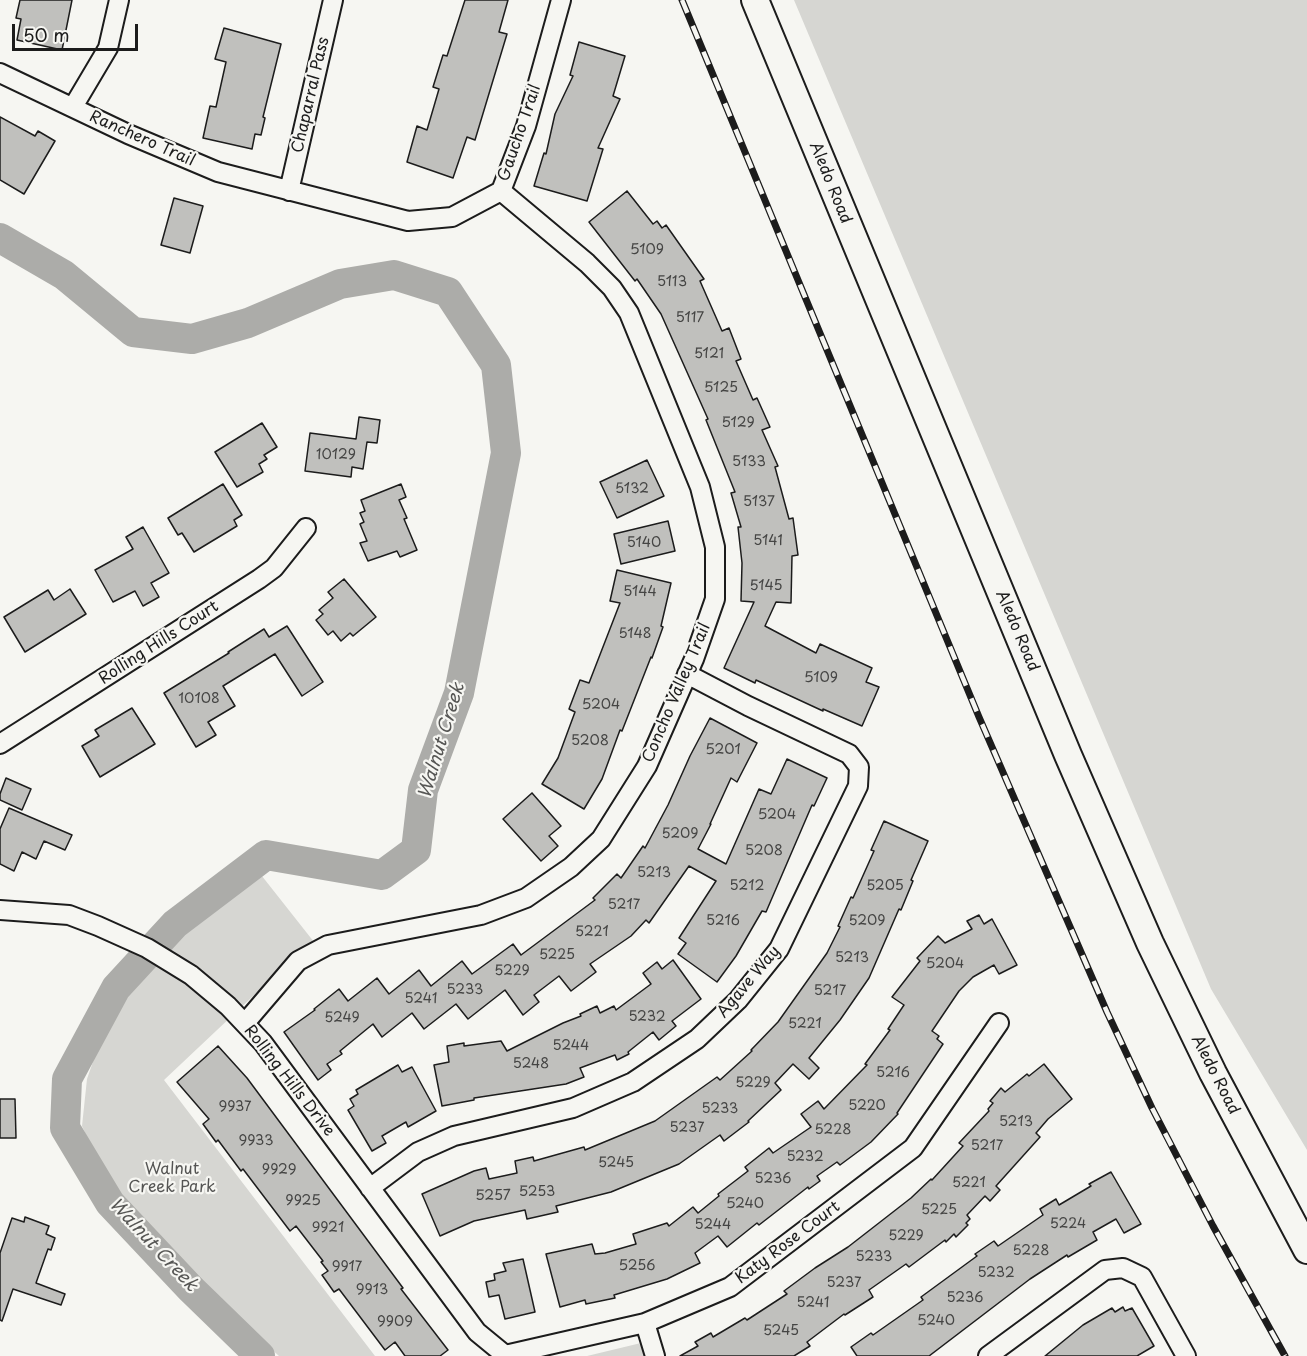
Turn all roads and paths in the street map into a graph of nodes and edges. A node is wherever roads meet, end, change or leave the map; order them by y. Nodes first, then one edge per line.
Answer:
1 (119, 0) edge
2 (333, 0) edge
3 (561, 0) edge
4 (755, 0) edge
5 (0, 73) edge
6 (73, 107) junction
7 (289, 191) junction
8 (501, 191) junction
9 (306, 528) dead end
10 (687, 674) junction
11 (0, 744) edge
12 (0, 910) edge
13 (245, 1023) junction
14 (999, 1023) dead end
15 (369, 1188) junction
16 (1307, 1250) edge
17 (645, 1323) junction
18 (505, 1354) edge
19 (655, 1356) edge
20 (988, 1356) edge
21 (1186, 1356) edge

1 - 6 street
2 - 7 street, Chaparral Pass
3 - 8 street, Gaucho Trail
4 - 16 street, Aledo Road
5 - 6 street, Ranchero Trail
6 - 7 street, Ranchero Trail
7 - 8 street, Gaucho Trail
8 - 10 street, Concho Valley Trail
9 - 11 street, Rolling Hills Court
10 - 13 street, Concho Valley Trail
10 - 15 street, Agave Way
12 - 13 street, Rolling Hills Drive
13 - 15 street, Rolling Hills Drive
14 - 17 street, Katy Rose Court
15 - 18 street, Rolling Hills Drive
17 - 18 street, Katy Rose Court
17 - 19 street
20 - 21 street

